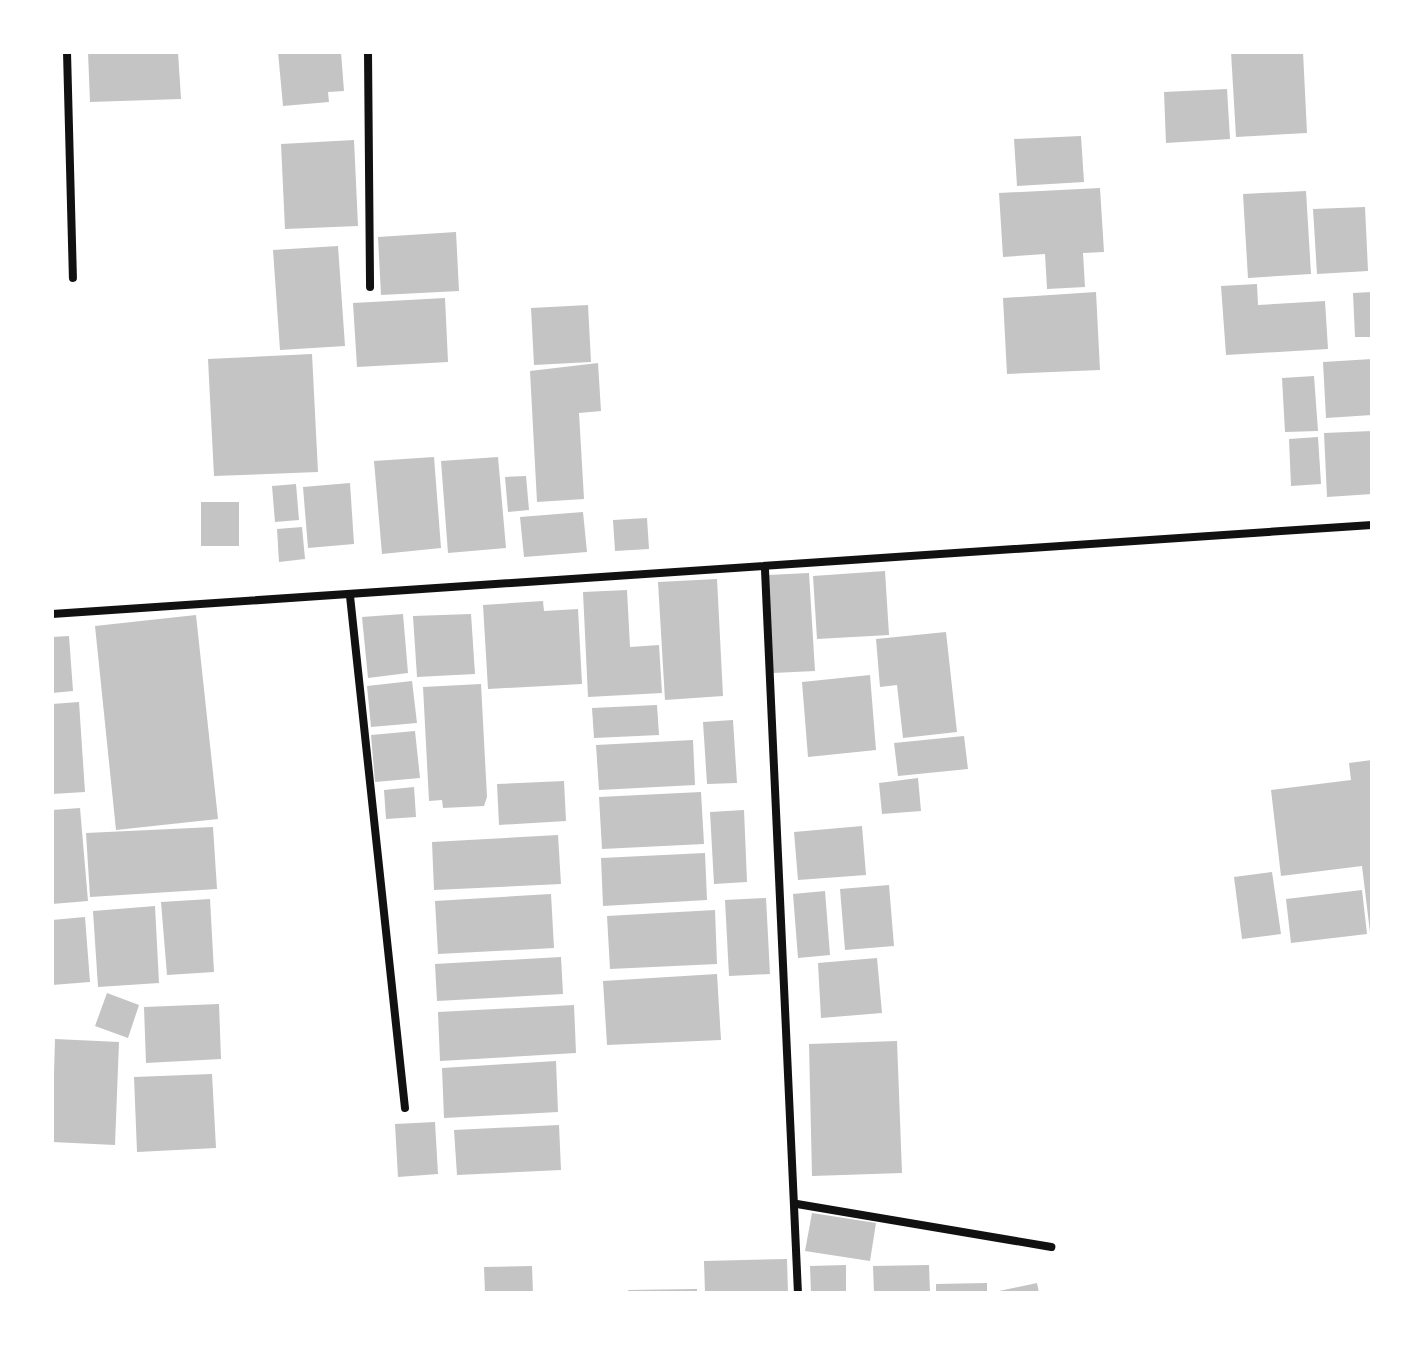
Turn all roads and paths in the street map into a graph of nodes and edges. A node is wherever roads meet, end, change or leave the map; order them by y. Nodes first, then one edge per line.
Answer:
1 (67, 52) edge
2 (368, 52) edge
3 (73, 278) dead end
4 (370, 287) dead end
5 (1372, 525) edge
6 (765, 570) junction
7 (350, 596) junction
8 (52, 614) edge
9 (405, 1108) dead end
10 (797, 1204) junction
11 (1051, 1247) dead end
12 (798, 1293) edge

1 - 3 street
2 - 4 street
5 - 6 street
6 - 7 street
6 - 10 street
7 - 8 street
7 - 9 street
10 - 11 street
10 - 12 street

